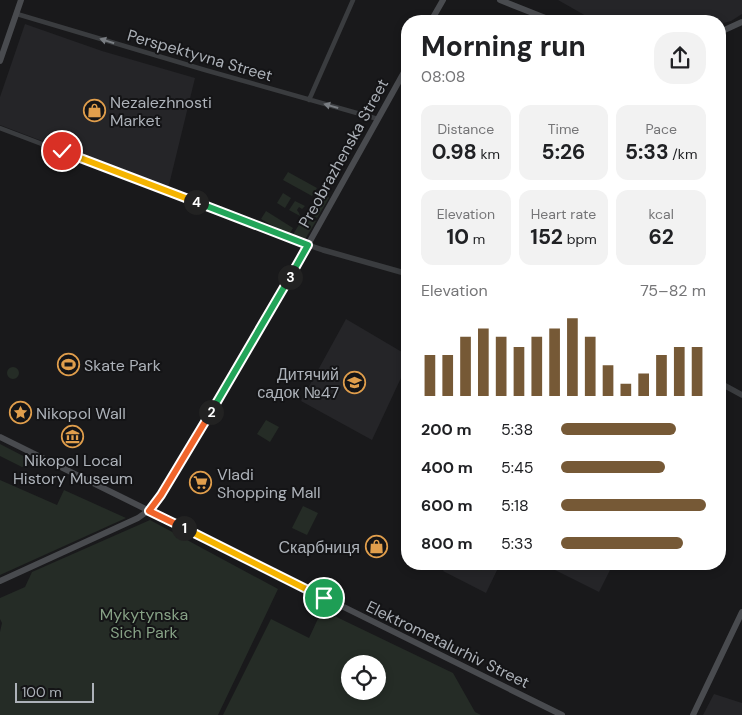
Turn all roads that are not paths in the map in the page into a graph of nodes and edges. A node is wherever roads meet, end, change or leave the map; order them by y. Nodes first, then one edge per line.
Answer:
1 (21, 0) edge
2 (353, 0) edge
3 (443, 0) edge
4 (500, 0) edge
5 (16, 14) junction
6 (435, 15) edge
7 (538, 15) edge
8 (742, 22) edge
9 (726, 29) edge
10 (0, 61) edge
11 (401, 78) edge
12 (309, 100) junction
13 (378, 119) junction
14 (0, 128) edge
15 (308, 245) junction
16 (401, 272) edge
17 (726, 386) edge
18 (742, 395) edge
19 (0, 437) edge
20 (149, 511) junction
21 (0, 580) edge
22 (742, 612) edge
23 (562, 715) edge
24 (693, 715) edge

1 - 5 main road
2 - 12 street
3 - 6 main road
4 - 7 main road
5 - 10 main road
12 -> 5 street, Perspektyvna Street
8 - 9 main road
11 - 13 main road, Preobrazhenska Street
13 -> 12 street, Perspektyvna Street
13 - 15 main road, Preobrazhenska Street
14 - 15 street
15 - 16 street
15 - 20 main road, Preobrazhenska Street
17 - 18 street
19 - 20 main road, Elektrometalurhiv Street
20 - 21 main road
20 - 23 main road, Elektrometalurhiv Street
22 - 24 main road

